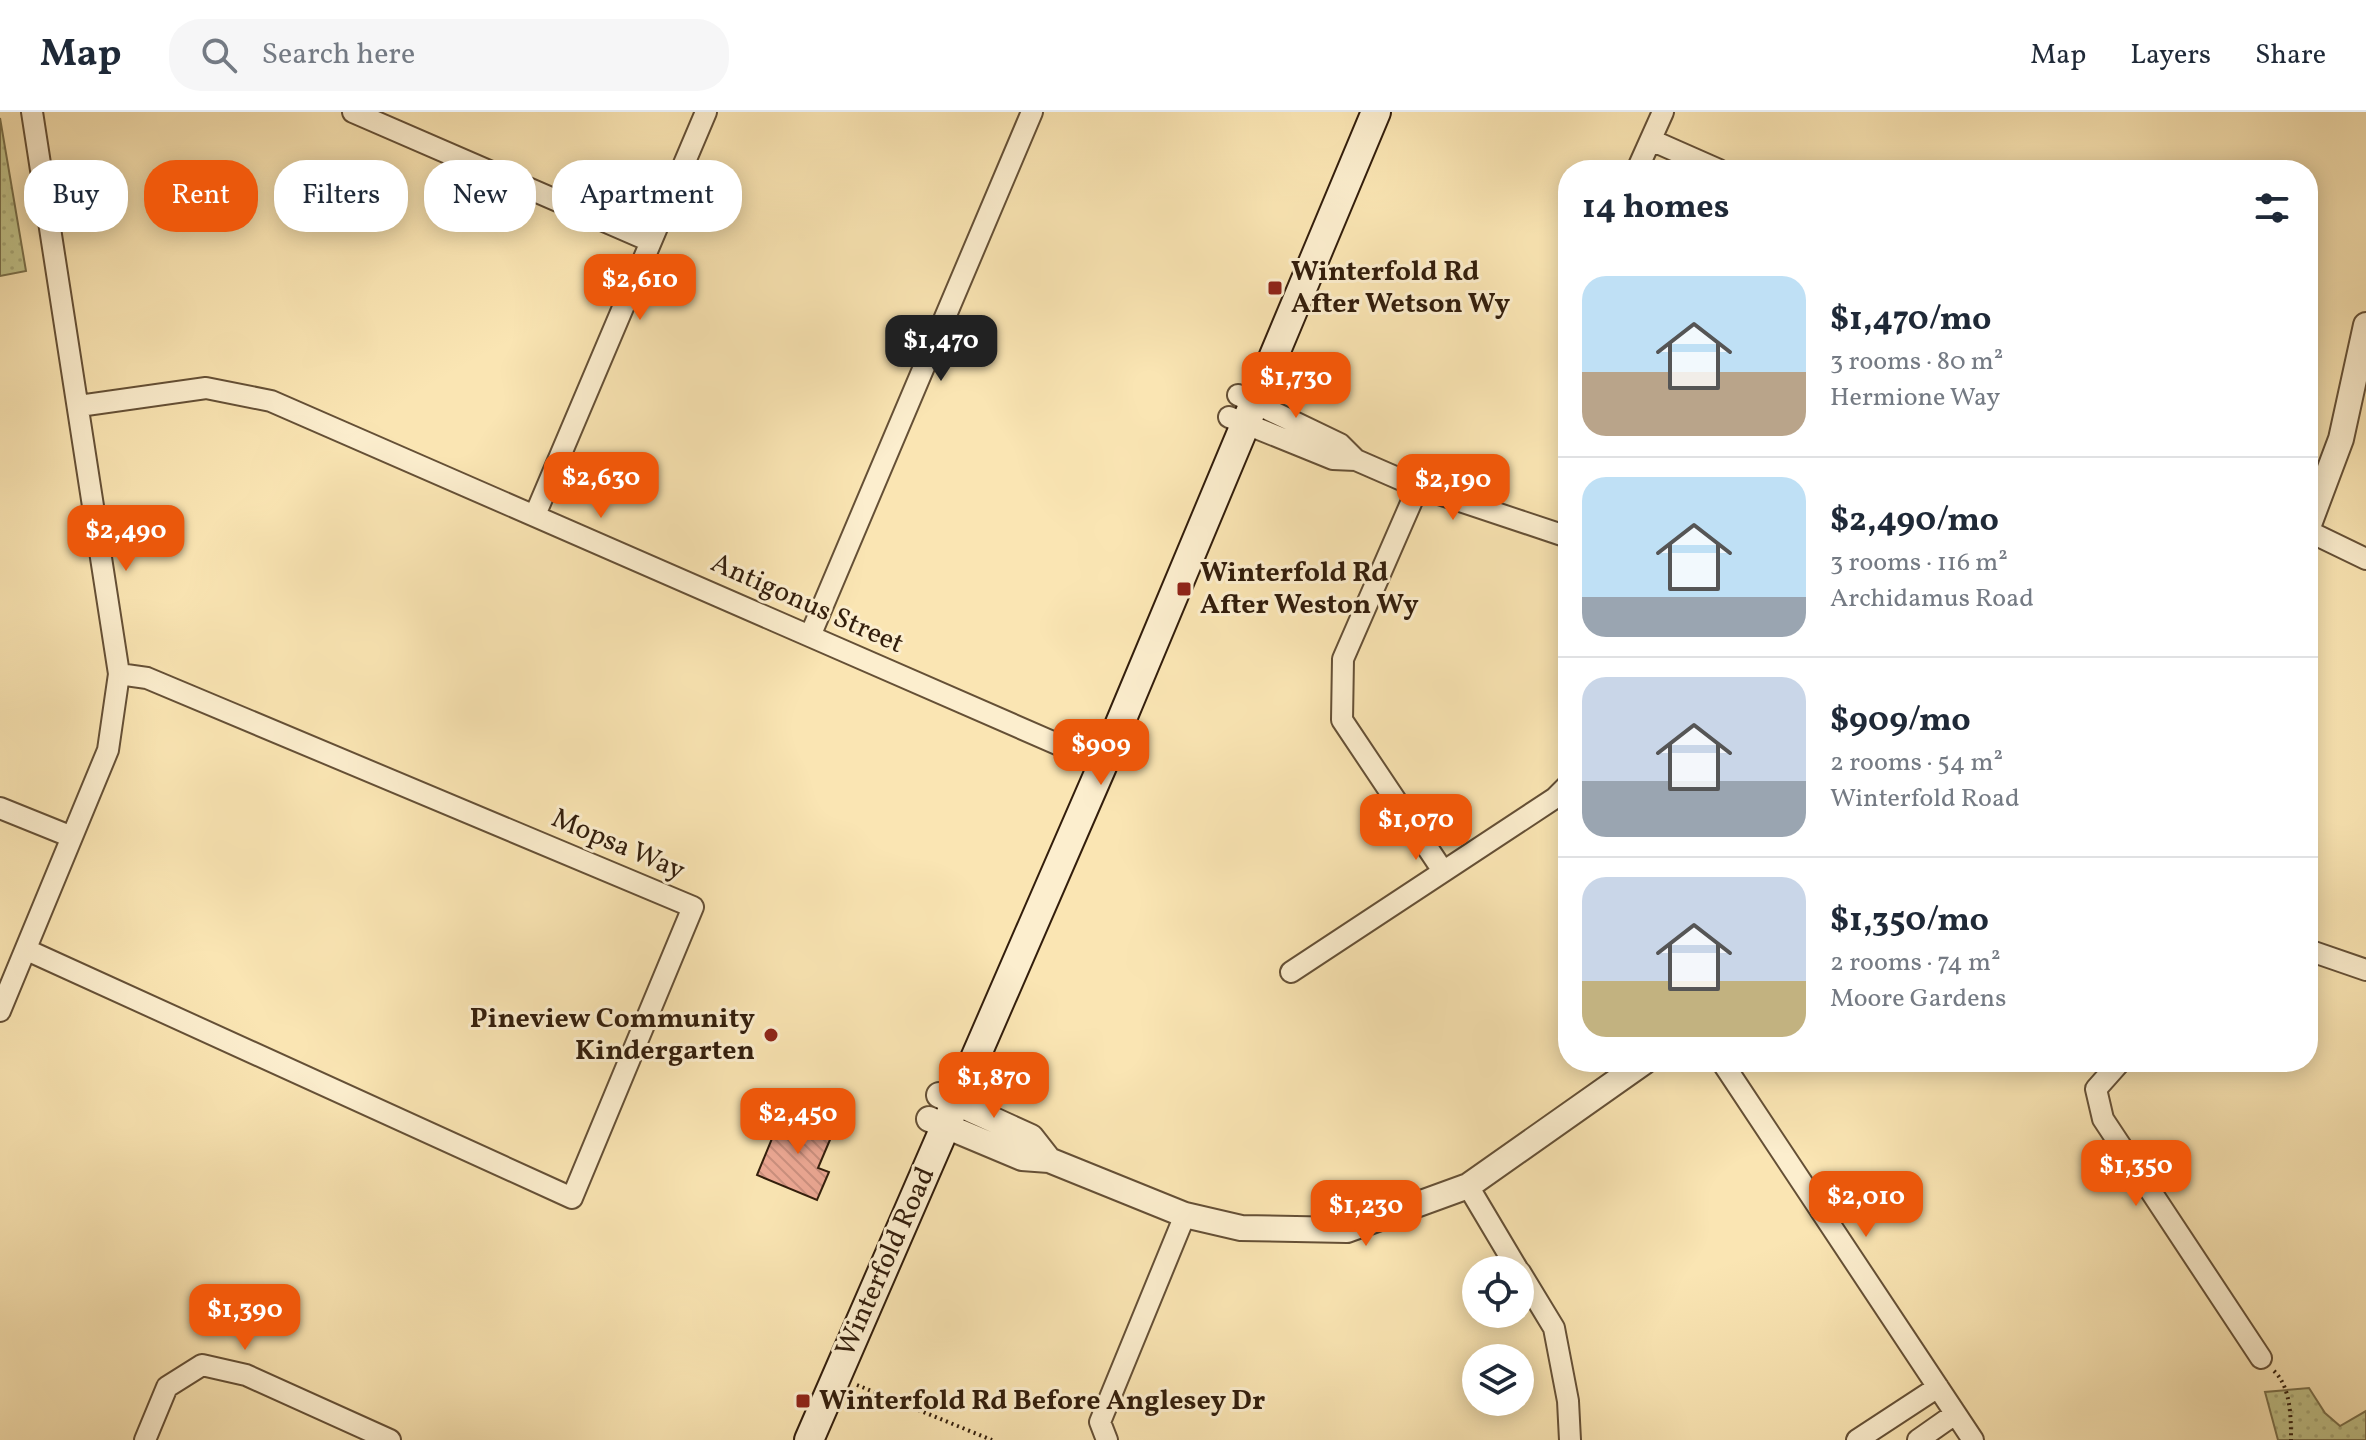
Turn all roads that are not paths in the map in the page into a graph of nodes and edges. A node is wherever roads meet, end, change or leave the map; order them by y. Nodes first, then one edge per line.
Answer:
1 (32, 112) edge
2 (353, 112) edge
3 (706, 112) edge
4 (1032, 112) edge
5 (1357, 112) edge
6 (1376, 112) edge
7 (1663, 112) edge
8 (1651, 140) junction
9 (1642, 160) edge
10 (1696, 160) edge
11 (650, 241) junction
12 (2366, 325) edge
13 (79, 406) junction
14 (1241, 409) junction
15 (1418, 487) junction
16 (2318, 502) edge
17 (535, 515) junction
18 (1558, 534) edge
19 (2318, 534) edge
20 (2366, 559) edge
21 (810, 636) junction
22 (119, 674) junction
23 (1094, 761) junction
24 (1558, 795) edge
25 (0, 808) edge
26 (72, 837) junction
27 (1443, 871) junction
28 (27, 950) junction
29 (2318, 953) edge
30 (2366, 970) edge
31 (1291, 972) dead end
32 (0, 1011) edge
33 (1630, 1072) edge
34 (1729, 1072) edge
35 (2111, 1072) edge
36 (942, 1111) junction
37 (1468, 1186) junction
38 (1185, 1215) junction
39 (1510, 1256) edge
40 (1534, 1295) edge
41 (2261, 1358) road end
42 (1938, 1387) junction
43 (1955, 1414) junction
44 (145, 1440) edge
45 (390, 1440) edge
46 (792, 1440) edge
47 (809, 1440) edge
48 (1107, 1440) edge
49 (1570, 1440) edge
50 (1857, 1440) edge
51 (1918, 1440) edge
52 (1973, 1440) edge

1 - 13 street
2 - 11 street
3 - 11 street
4 - 21 street
5 - 14 main road, Winterfold Road
6 - 14 main road, Winterfold Road
7 - 8 street
8 - 9 street
8 - 10 street
11 - 17 street
12 - 16 street
13 - 17 street, Antigonus Street
13 - 22 street
14 - 15 street
14 - 23 main road, Winterfold Road
15 - 18 street
15 - 27 street
17 - 21 street, Antigonus Street
19 - 20 street
21 - 23 street, Antigonus Street
22 - 26 street
22 - 28 street, Mopsa Way
23 - 36 main road, Winterfold Road
24 - 27 street
25 - 26 street
26 - 28 street
27 - 31 street
28 - 32 street
29 - 30 street
33 - 37 street
34 - 42 street
35 - 41 street
36 - 38 street
36 - 46 main road, Winterfold Road
36 - 47 main road, Winterfold Road
37 - 38 street
37 - 39 street
38 - 48 street
40 - 49 street
42 - 43 street
42 - 50 street
43 - 51 street
43 - 52 street
44 - 45 street

